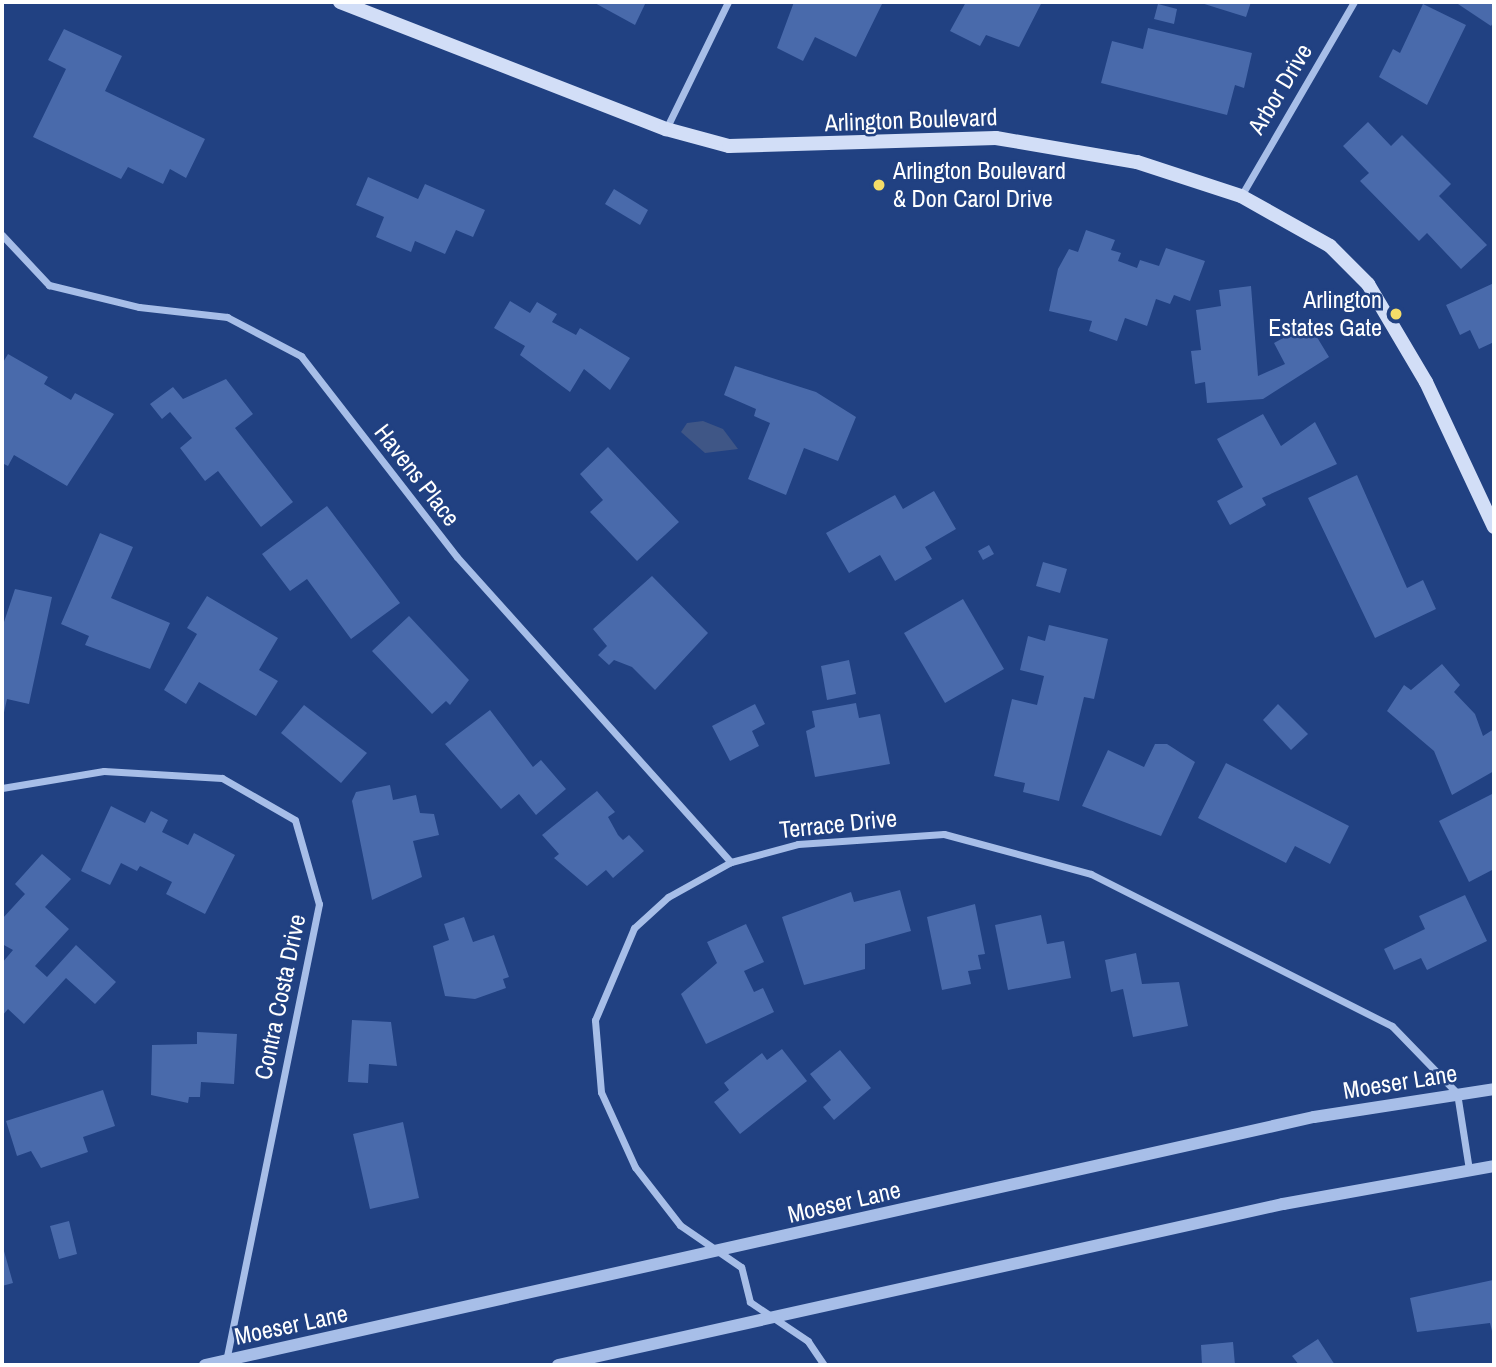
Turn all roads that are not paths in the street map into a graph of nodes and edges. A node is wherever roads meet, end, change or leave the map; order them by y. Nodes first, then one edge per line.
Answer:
1 (340, 2) edge
2 (728, 2) edge
3 (1354, 2) edge
4 (666, 129) junction
5 (1241, 196) junction
6 (2, 235) edge
7 (1494, 527) edge
8 (2, 788) edge
9 (731, 862) junction
10 (1494, 1089) edge
11 (1457, 1093) junction
12 (1494, 1166) edge
13 (1469, 1170) junction
14 (713, 1253) junction
15 (771, 1317) junction
16 (226, 1361) junction
17 (205, 1365) edge
18 (558, 1365) edge
19 (824, 1365) edge

1 - 4 main road, Arlington Boulevard
2 - 4 street
3 - 5 street, Arbor Drive
4 - 5 main road, Arlington Boulevard
5 - 7 main road, Arlington Boulevard
6 - 9 street, Havens Place
8 - 16 street, Contra Costa Drive
9 - 11 street, Terrace Drive
9 - 14 street, Terrace Drive
10 - 11 street, Moeser Lane
11 - 13 street
11 - 14 street, Moeser Lane
12 - 13 street
13 - 15 street
14 - 15 street, Terrace Drive
14 - 16 street, Moeser Lane
15 - 18 street
15 - 19 street, Terrace Drive
16 - 17 street, Moeser Lane

